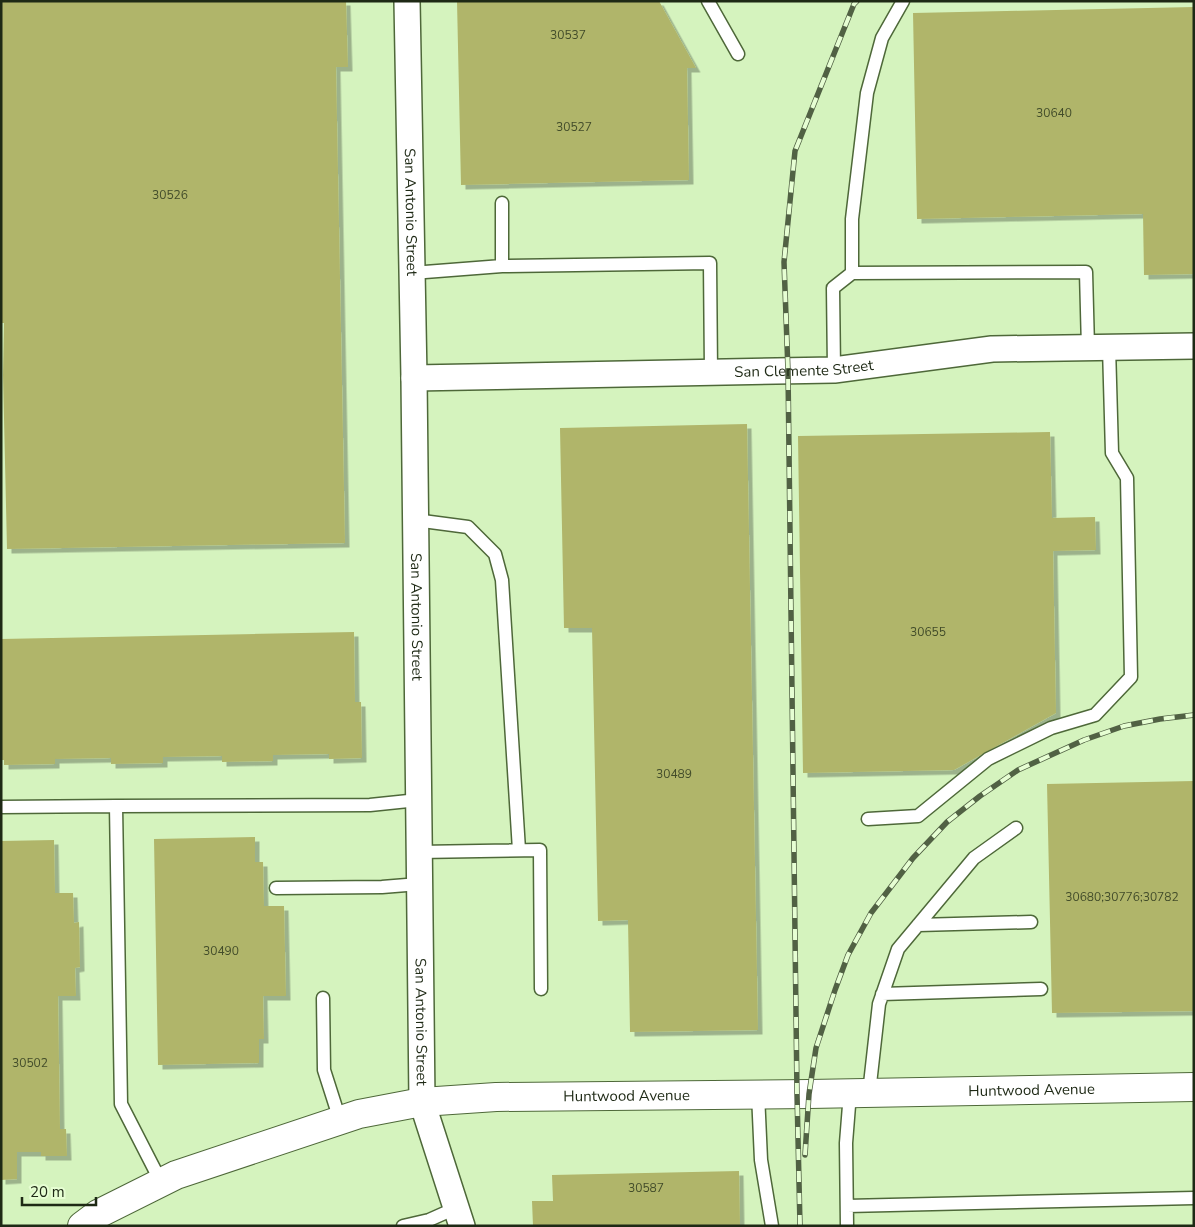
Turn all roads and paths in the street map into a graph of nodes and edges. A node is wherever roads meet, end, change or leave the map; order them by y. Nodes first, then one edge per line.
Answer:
1 (407, 1) edge
2 (708, 1) edge
3 (903, 1) edge
4 (738, 54) dead end
5 (502, 203) dead end
6 (502, 266) junction
7 (412, 272) junction
8 (852, 273) junction
9 (1194, 346) edge
10 (1098, 347) junction
11 (834, 370) junction
12 (711, 372) junction
13 (414, 378) junction
14 (415, 520) junction
15 (418, 800) junction
16 (116, 806) junction
17 (1, 807) edge
18 (868, 819) dead end
19 (1016, 828) dead end
20 (519, 850) junction
21 (419, 852) junction
22 (420, 884) junction
23 (276, 888) dead end
24 (1030, 922) dead end
25 (918, 925) junction
26 (1041, 989) dead end
27 (541, 990) dead end
28 (882, 994) junction
29 (323, 998) dead end
30 (1194, 1088) edge
31 (859, 1093) junction
32 (758, 1094) junction
33 (422, 1102) junction
34 (340, 1120) junction
35 (161, 1182) junction
36 (1194, 1198) edge
37 (847, 1206) junction
38 (459, 1217) edge
39 (82, 1226) edge
40 (403, 1226) edge
41 (772, 1226) edge
42 (847, 1226) edge

1 - 7 street, San Antonio Street
2 - 4 lane
3 - 8 lane
5 - 6 lane
6 - 7 lane
6 - 12 lane
7 - 13 street, San Antonio Street
8 - 10 lane
8 - 11 lane
9 - 10 street, San Clemente Street
10 - 11 street, San Clemente Street
10 - 18 lane
11 - 12 street, San Clemente Street
12 - 13 street, San Clemente Street
13 - 14 street, San Antonio Street
14 - 15 street, San Antonio Street
14 - 20 lane
15 - 16 lane
15 - 21 street, San Antonio Street
16 - 17 lane
16 - 35 lane
19 - 25 lane
20 - 21 lane
20 - 27 lane
21 - 22 street, San Antonio Street
22 - 23 lane
22 - 33 street, San Antonio Street
24 - 25 lane
25 - 28 lane
26 - 28 lane
28 - 31 lane
29 - 34 lane
30 - 31 street, Huntwood Avenue
31 - 32 street, Huntwood Avenue
31 - 37 lane
32 - 33 street, Huntwood Avenue
32 - 41 lane
33 - 34 street, Huntwood Avenue
33 - 38 street, San Antonio Street
34 - 35 street, Huntwood Avenue
35 - 39 street, Huntwood Avenue
36 - 37 lane
37 - 42 lane
38 - 40 lane

